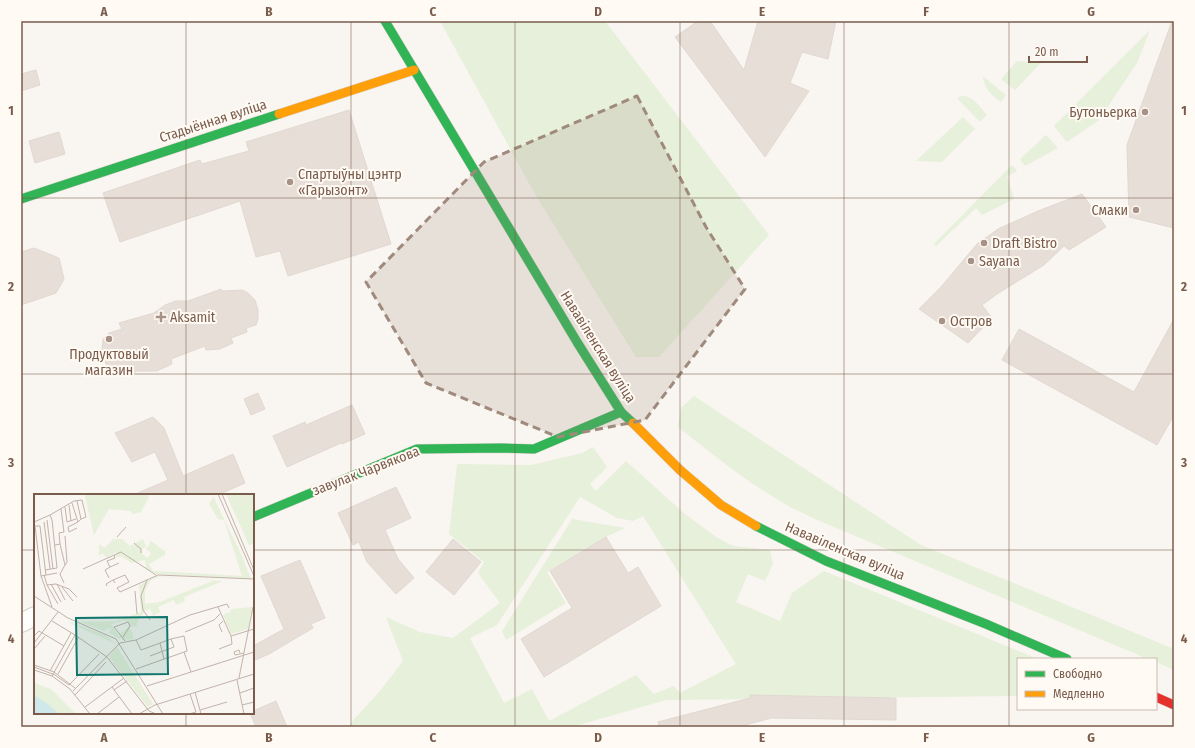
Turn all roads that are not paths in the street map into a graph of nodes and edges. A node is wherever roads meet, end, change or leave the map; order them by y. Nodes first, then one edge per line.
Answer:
1 (384, 21) edge
2 (414, 70) junction
3 (21, 199) edge
4 (621, 412) junction
5 (254, 517) edge
6 (34, 616) edge
7 (21, 623) edge
8 (1065, 658) edge
9 (1157, 697) edge
10 (1174, 705) edge

1 - 2 street, Нававіленская вуліца
2 - 3 street, Стадыённая вуліца
2 - 4 street, Нававіленская вуліца
4 - 5 street, завулак Чарвякова
4 - 8 street, Нававіленская вуліца
6 - 7 street
9 - 10 street

